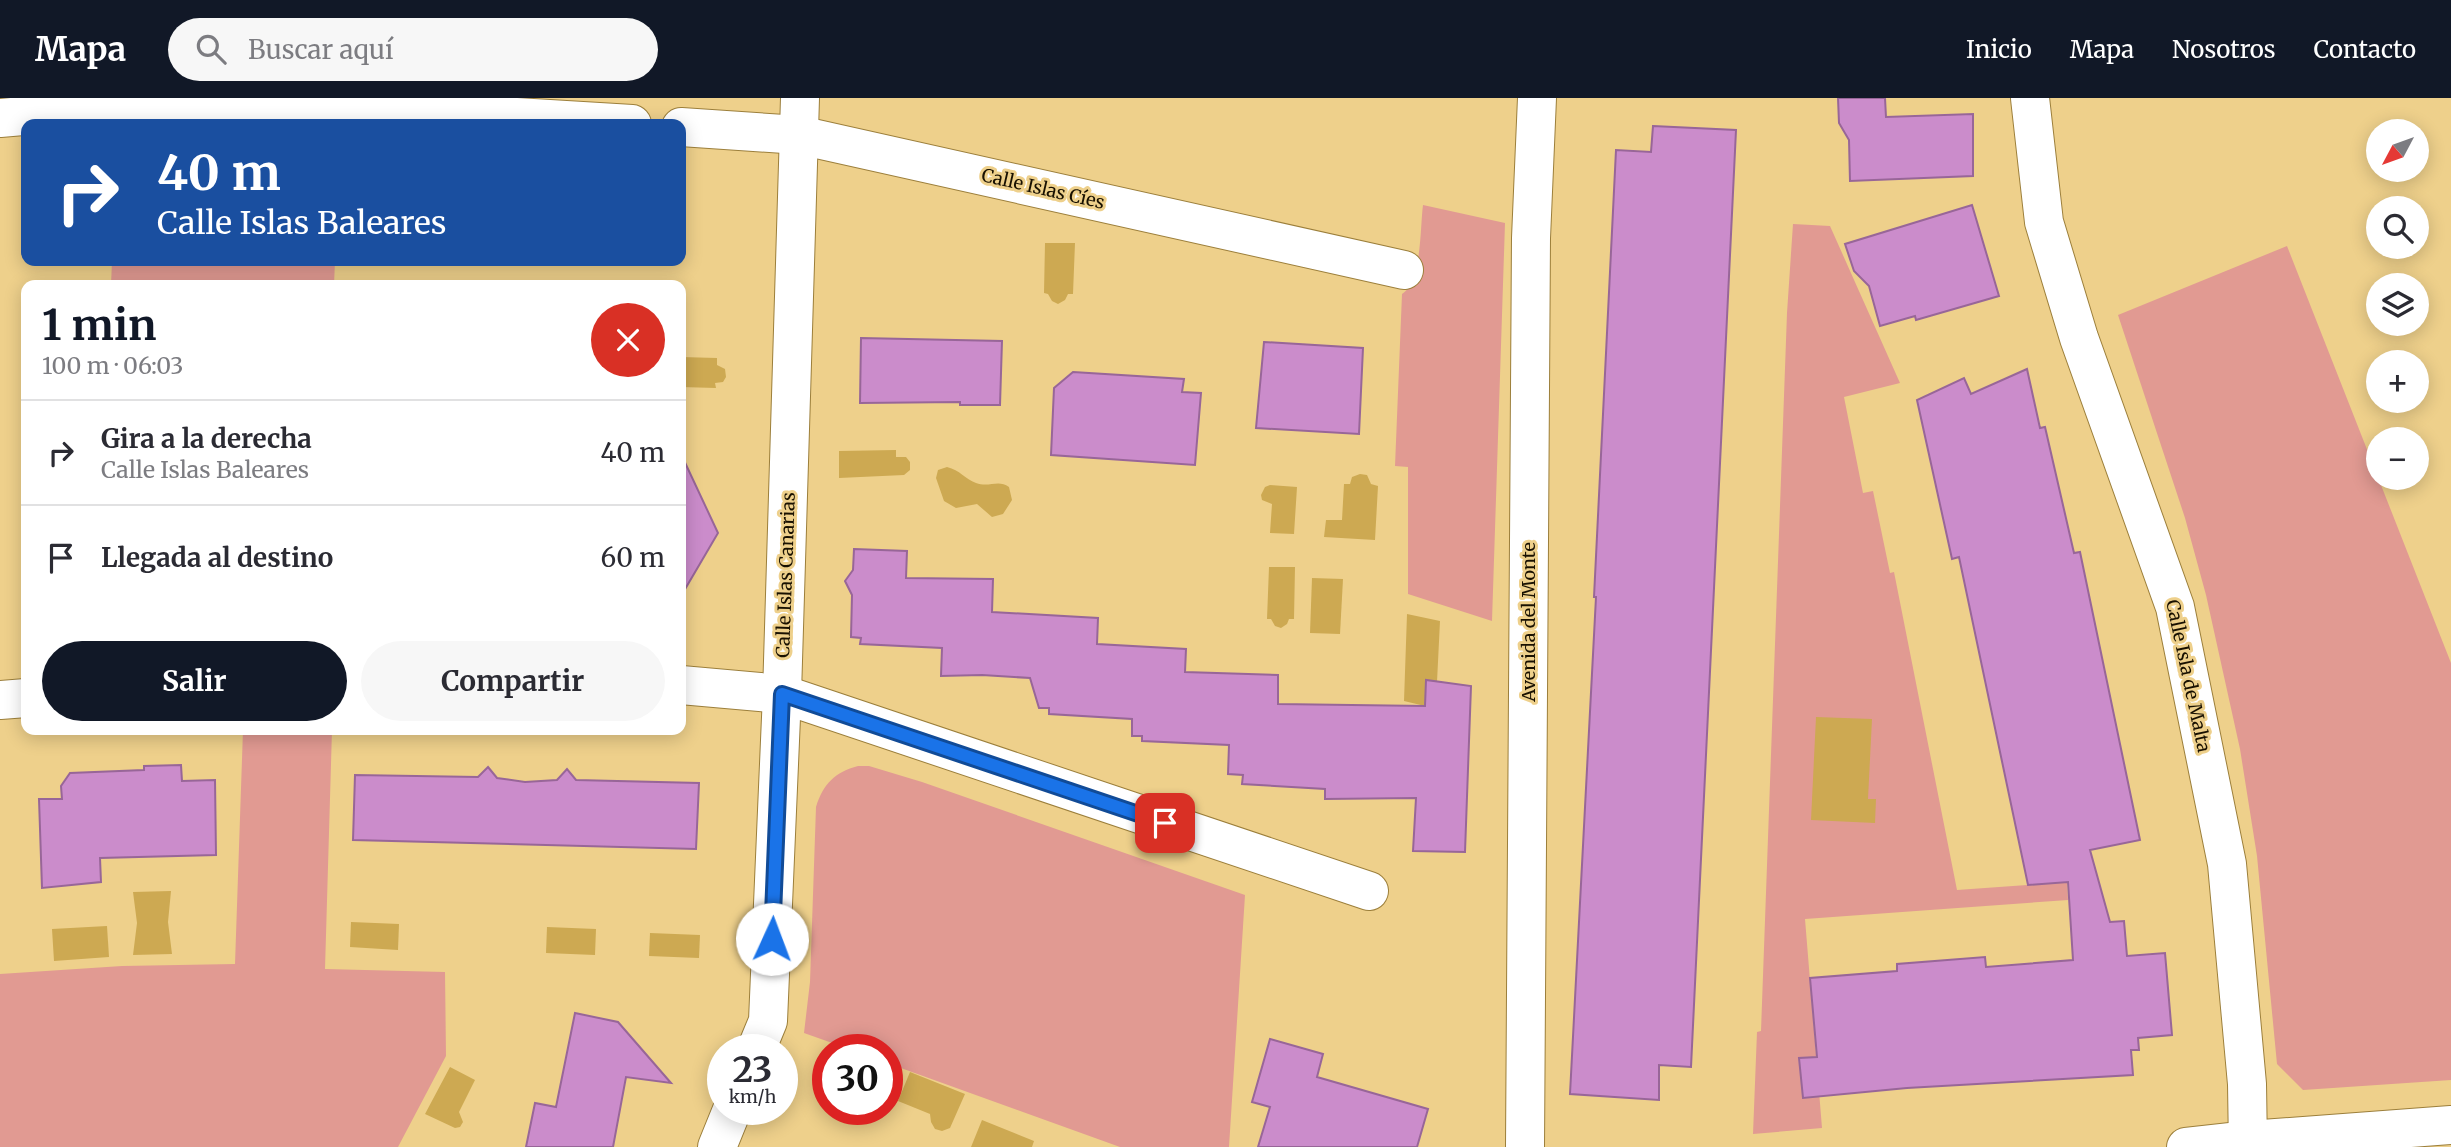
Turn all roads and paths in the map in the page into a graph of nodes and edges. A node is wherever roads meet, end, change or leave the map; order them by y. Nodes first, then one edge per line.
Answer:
1 (1537, 98) edge
2 (2030, 98) edge
3 (800, 116) edge
4 (0, 118) edge
5 (550, 119) edge
6 (686, 127) edge
7 (1404, 270) dead end
8 (686, 685) edge
9 (782, 694) junction
10 (21, 698) edge
11 (0, 700) edge
12 (1368, 891) dead end
13 (763, 1034) edge
14 (726, 1125) edge
15 (2451, 1125) edge
16 (2248, 1144) edge
17 (717, 1147) edge
18 (1525, 1147) edge
19 (2186, 1147) edge

1 - 18 street, Avenida del Monte
2 - 16 street, Calle Isla de Malta
3 - 6 street, Calle Islas Cíes
3 - 7 street, Calle Islas Cíes
3 - 9 street, Calle Islas Canarias
4 - 5 street
8 - 9 street
9 - 12 street
9 - 13 street, Calle Islas Canarias
10 - 11 street
14 - 17 street
15 - 16 street
16 - 19 street

